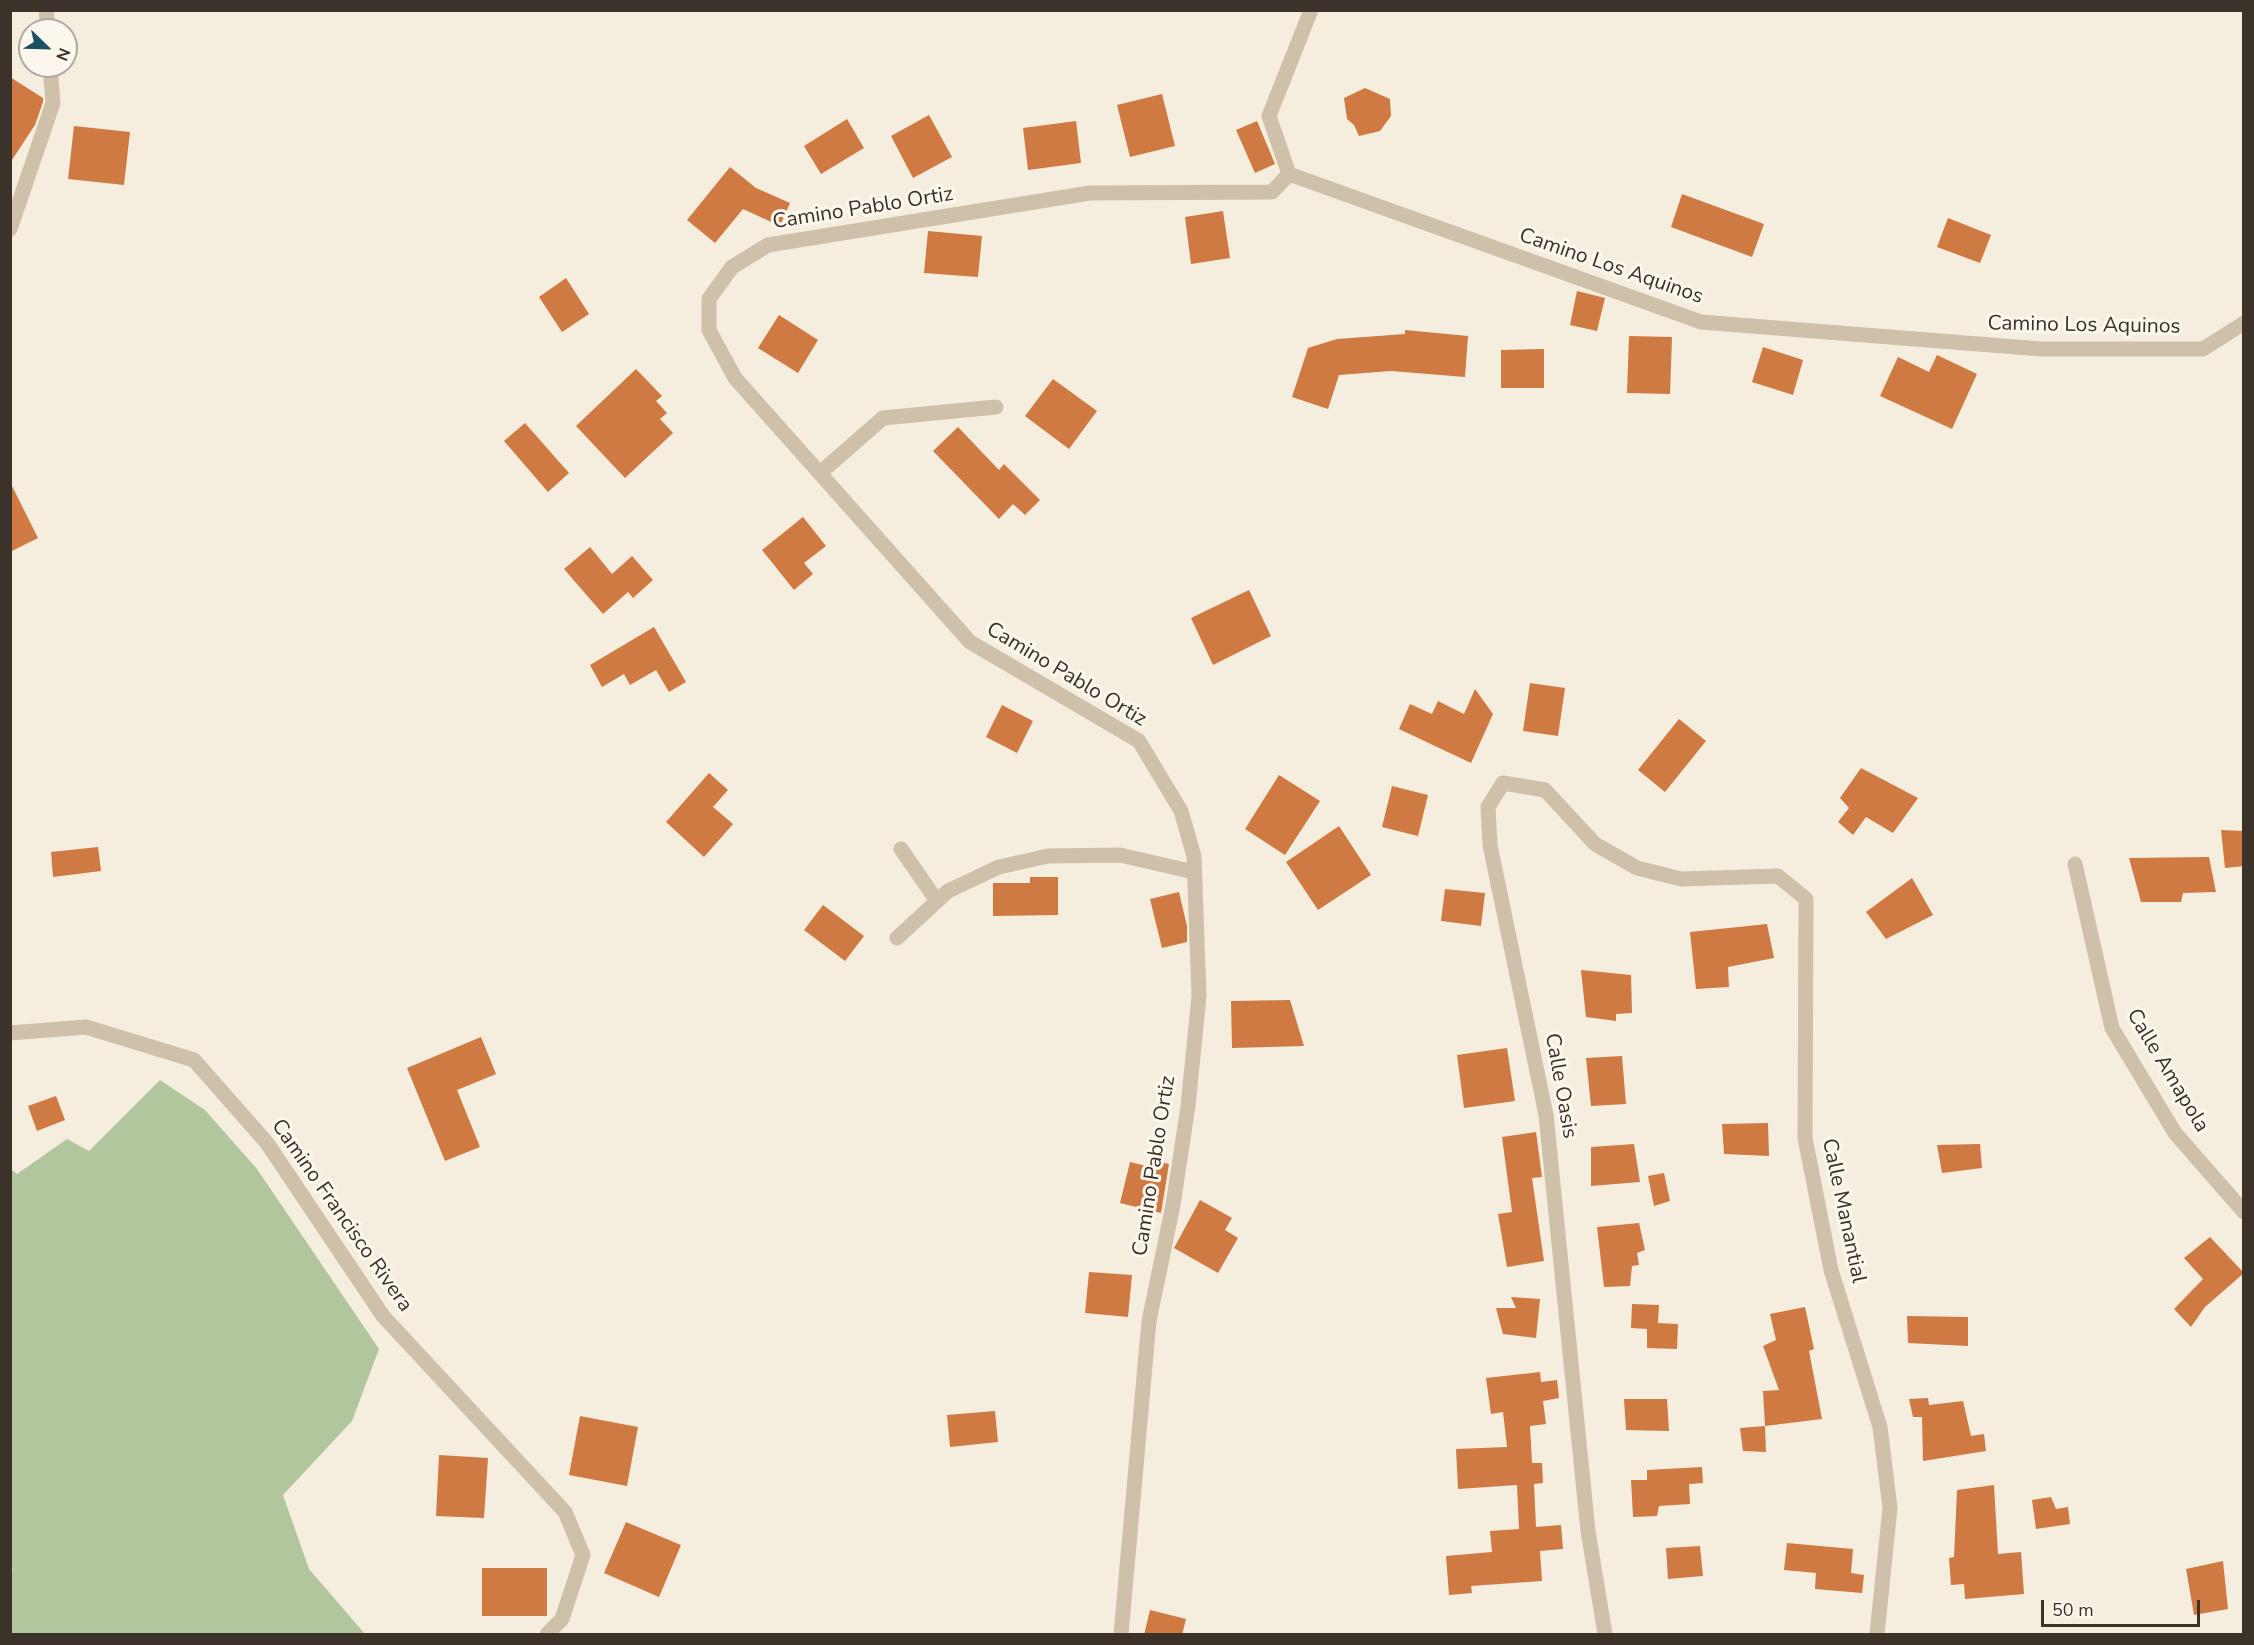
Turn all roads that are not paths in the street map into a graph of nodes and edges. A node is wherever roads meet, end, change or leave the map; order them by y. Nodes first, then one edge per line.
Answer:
1 (1311, 10) edge
2 (51, 78) edge
3 (1289, 174) junction
4 (10, 229) edge
5 (2244, 323) edge
6 (996, 407) dead end
7 (820, 474) junction
8 (901, 849) dead end
9 (2075, 864) dead end
10 (1194, 872) junction
11 (1704, 879) joint
12 (936, 901) junction
13 (897, 938) dead end
14 (10, 1033) edge
15 (2244, 1212) edge
16 (547, 1635) edge
17 (1120, 1635) edge
18 (1605, 1635) edge
19 (1877, 1635) edge

1 - 3 street
2 - 4 street
3 - 5 street, Camino Los Aquinos
3 - 7 street, Camino Pablo Ortiz
6 - 7 street
7 - 10 street, Camino Pablo Ortiz
8 - 12 street
9 - 15 street, Calle Amapola
10 - 12 street
10 - 17 street, Camino Pablo Ortiz
11 - 18 street, Calle Oasis
11 - 19 street, Calle Manantial
12 - 13 street
14 - 16 street, Camino Francisco Rivera

